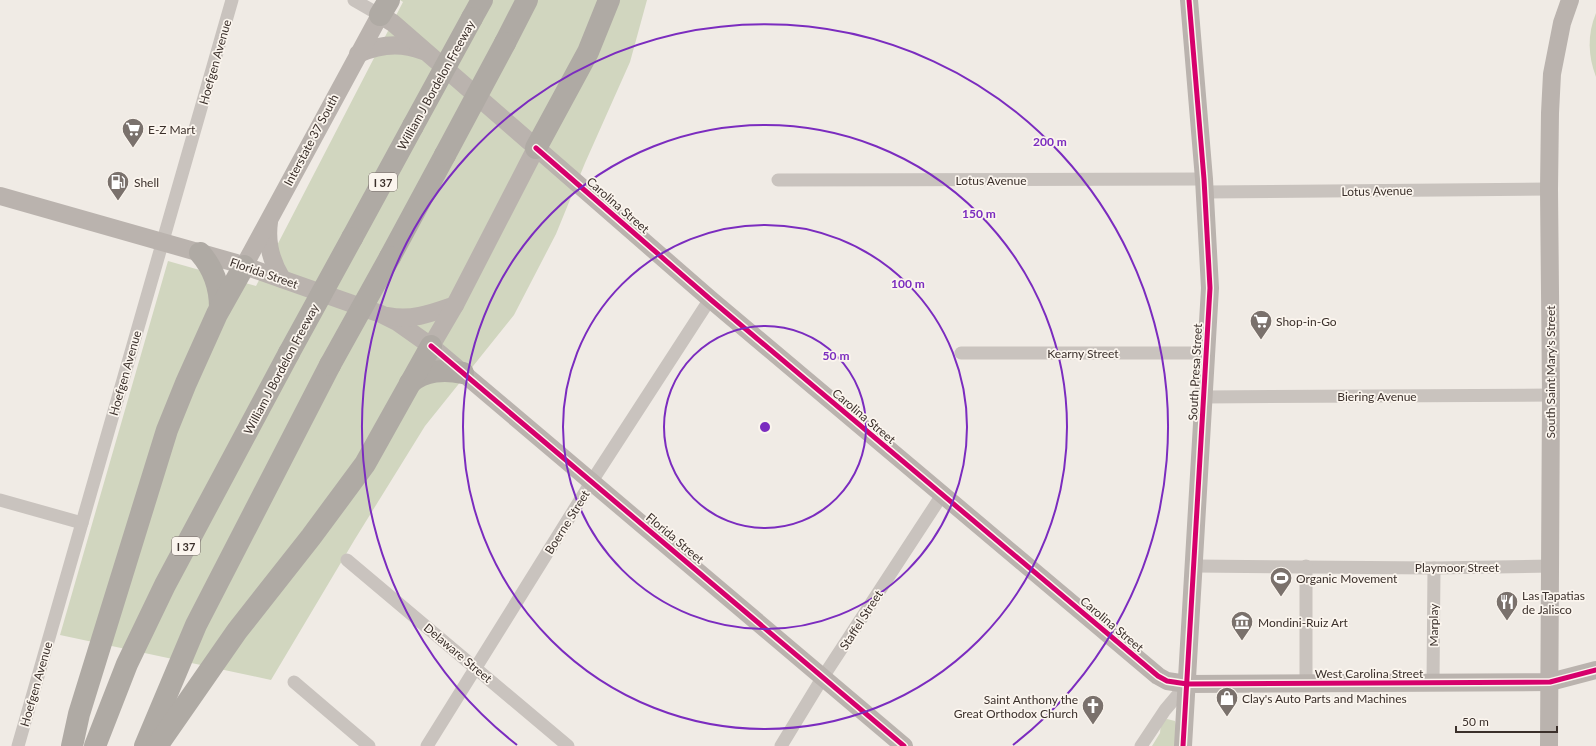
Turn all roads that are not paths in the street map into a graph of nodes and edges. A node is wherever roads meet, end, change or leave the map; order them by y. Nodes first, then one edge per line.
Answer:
1 (232, 0) edge
2 (354, 0) edge
3 (527, 0) edge
4 (609, 0) edge
5 (1189, 0) edge
6 (1570, 0) edge
7 (384, 7) edge
8 (477, 9) edge
9 (426, 52) junction
10 (358, 54) junction
11 (536, 148) junction
12 (778, 180) dead end
13 (1204, 186) junction
14 (1549, 189) junction
15 (0, 196) edge
16 (269, 220) junction
17 (163, 242) junction
18 (200, 253) junction
19 (244, 266) junction
20 (282, 279) junction
21 (710, 299) junction
22 (455, 305) junction
23 (220, 308) junction
24 (381, 314) junction
25 (431, 346) junction
26 (961, 353) dead end
27 (1206, 353) junction
28 (463, 373) junction
29 (410, 383) junction
30 (1551, 395) junction
31 (1204, 397) junction
32 (592, 481) junction
33 (942, 496) junction
34 (0, 500) edge
35 (82, 523) junction
36 (346, 560) dead end
37 (1195, 566) junction
38 (1306, 566) junction
39 (1551, 566) junction
40 (1434, 568) junction
41 (476, 668) junction
42 (1596, 670) edge
43 (823, 677) junction
44 (294, 682) dead end
45 (1550, 682) junction
46 (1306, 683) junction
47 (1433, 683) junction
48 (1187, 684) junction
49 (18, 746) edge
50 (72, 746) edge
51 (95, 746) edge
52 (145, 746) edge
53 (157, 746) edge
54 (369, 746) edge
55 (427, 746) edge
56 (568, 746) edge
57 (781, 746) edge
58 (904, 746) edge
59 (1141, 746) edge
60 (1183, 746) edge
61 (1549, 746) edge

1 - 17 street, Hoefgen Avenue
2 - 7 street, Carolina Street
3 - 52 highway, bridge
4 - 11 highway
5 - 13 street, South Presa Street
6 - 14 street, South Saint Mary's Street
7 - 9 street, Carolina Street
7 - 10 street, Interstate 37 South
8 - 51 highway, William J Bordelon Freeway / I 37, bridge
9 - 10 street
9 - 11 street, Carolina Street
10 - 16 street, Interstate 37 South
11 - 21 street, Carolina Street
11 - 22 street
12 - 13 street, Lotus Avenue
13 - 14 street, Lotus Avenue
13 - 27 street, South Presa Street
14 - 30 street, South Saint Mary's Street
15 - 17 street, Florida Street
16 - 19 street, Interstate 37 South
16 - 20 street
17 - 18 street, Florida Street
17 - 35 street, Hoefgen Avenue
18 - 19 street, Florida Street
18 - 23 highway
19 - 20 street, Florida Street
19 - 23 highway
20 - 24 street, Florida Street
21 - 32 street, Boerne Street
21 - 33 street, Carolina Street
22 - 24 street
22 - 25 street
23 - 50 highway
24 - 25 street, Florida Street
25 - 28 street, Florida Street
25 - 29 highway
26 - 27 street, Kearny Street
27 - 31 street, South Presa Street
28 - 29 highway
28 - 32 street, Florida Street
29 - 53 highway
30 - 31 street, Biering Avenue
30 - 39 street, South Saint Mary's Street
31 - 37 street, South Presa Street
32 - 41 street, Boerne Street
32 - 43 street, Florida Street
33 - 43 street, Staffel Street
33 - 48 street, Carolina Street
34 - 35 street
35 - 49 street, Hoefgen Avenue
36 - 41 street, Delaware Street
37 - 38 street, Playmoor Street
37 - 48 street, South Presa Street
38 - 40 street, Playmoor Street
38 - 46 street
39 - 40 street, Playmoor Street
39 - 45 street, South Saint Mary's Street
40 - 47 street, Marplay
41 - 55 street, Boerne Street
41 - 56 street, Delaware Street
42 - 45 street, West Carolina Street
43 - 57 street, Staffel Street
43 - 58 street, Florida Street
44 - 54 street
45 - 47 street, West Carolina Street
45 - 61 street, South Saint Mary's Street
46 - 47 street, West Carolina Street
46 - 48 street, West Carolina Street
48 - 59 street
48 - 60 street, South Presa Street

